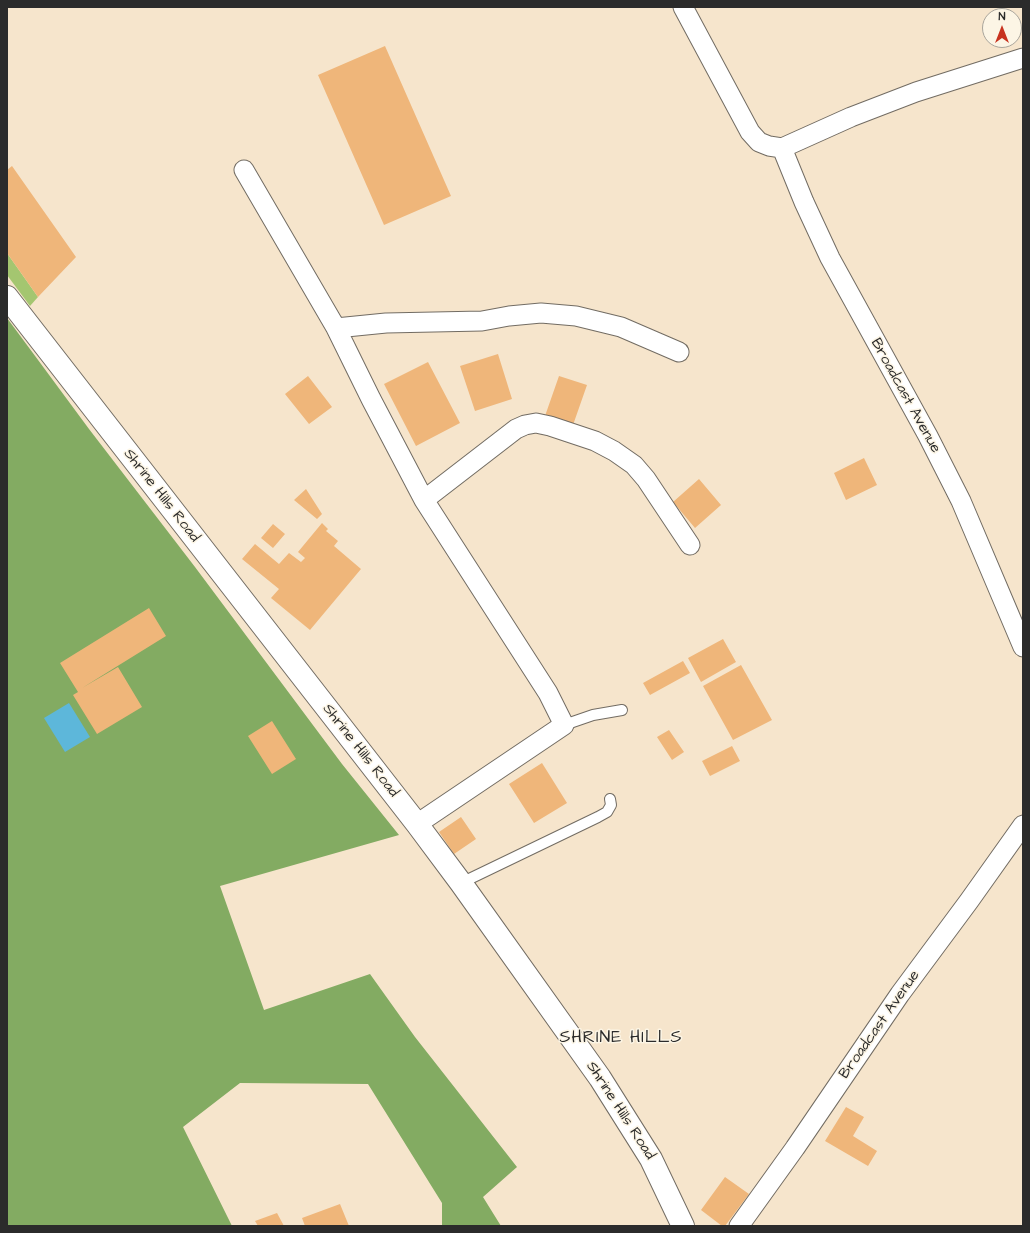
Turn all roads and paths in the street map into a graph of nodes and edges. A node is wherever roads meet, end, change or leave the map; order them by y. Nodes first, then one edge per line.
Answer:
1 (683, 7) edge
2 (1023, 58) edge
3 (782, 148) junction
4 (244, 170) dead end
5 (7, 297) edge
6 (336, 328) junction
7 (679, 352) dead end
8 (424, 500) junction
9 (690, 545) dead end
10 (1023, 647) edge
11 (622, 710) dead end
12 (564, 725) junction
13 (610, 799) dead end
14 (417, 824) junction
15 (1023, 825) edge
16 (461, 883) junction
17 (683, 1226) edge
18 (739, 1226) edge

1 - 3 street
2 - 3 street
3 - 10 street, Broadcast Avenue
4 - 6 street
5 - 14 street, Shrine Hills Road
6 - 7 street
6 - 8 street
8 - 9 street
8 - 12 street
11 - 12 lane
12 - 14 street
13 - 16 lane
14 - 16 street, Shrine Hills Road
15 - 18 street, Broadcast Avenue
16 - 17 street, Shrine Hills Road

